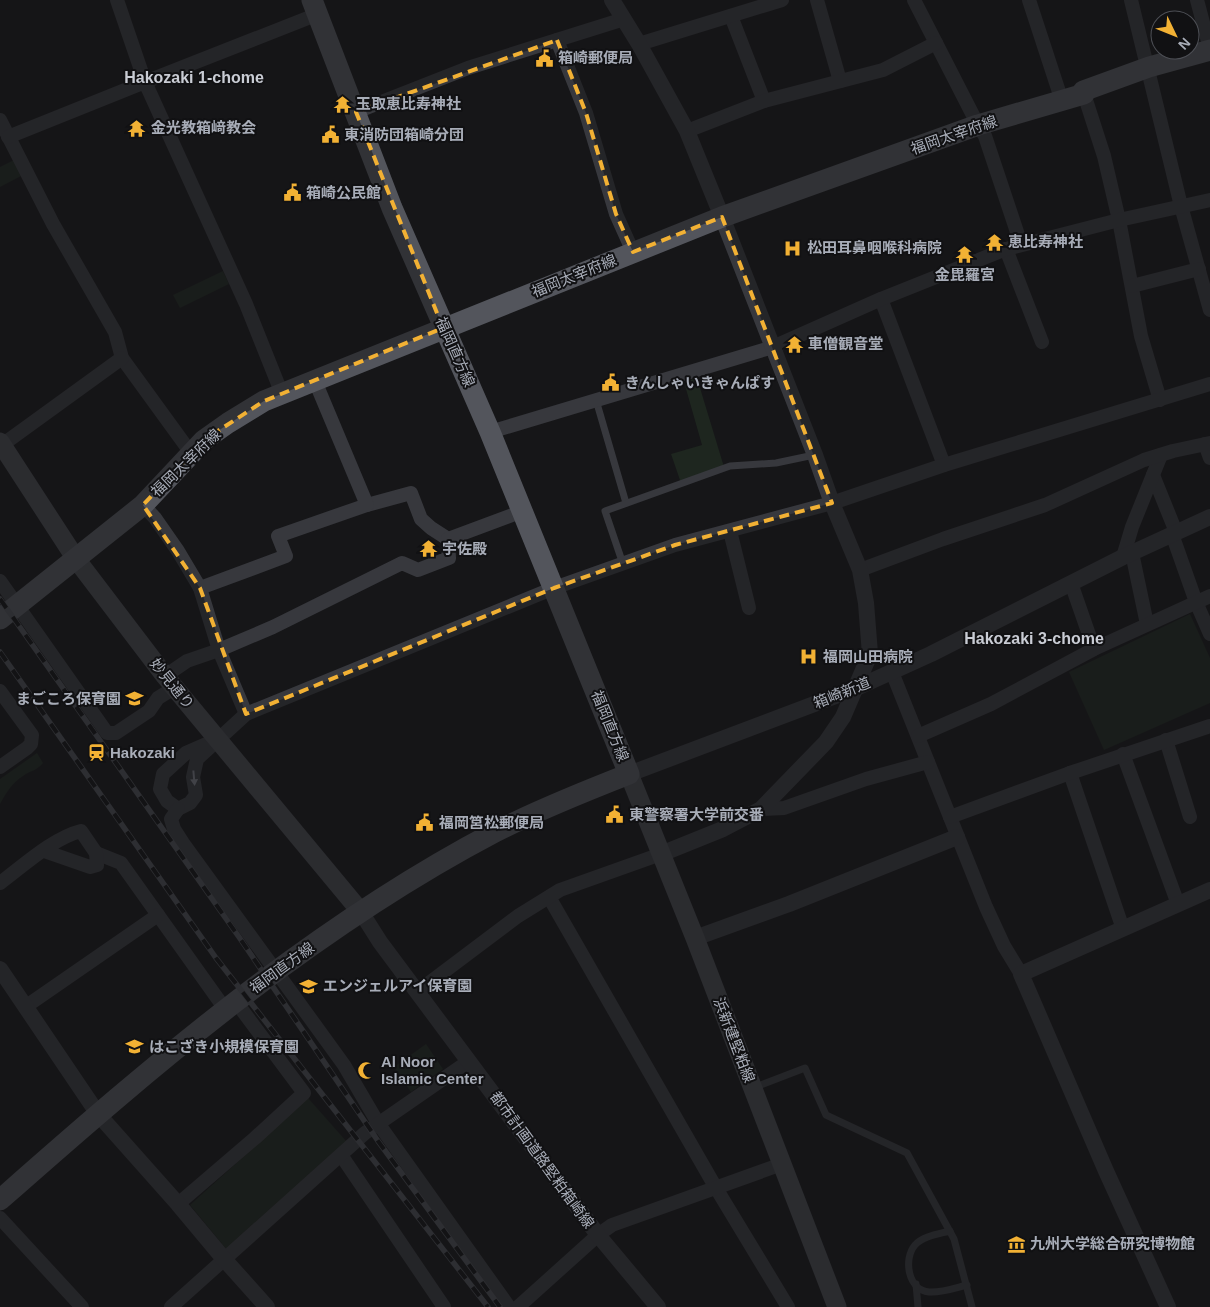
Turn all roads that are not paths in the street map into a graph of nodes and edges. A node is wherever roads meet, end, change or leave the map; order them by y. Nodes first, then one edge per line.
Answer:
1 (117, 0) edge
2 (612, 0) edge
3 (782, 0) edge
4 (817, 0) edge
5 (914, 0) edge
6 (1029, 0) edge
7 (1131, 0) edge
8 (1197, 0) edge
9 (315, 7) edge
10 (731, 16) junction
11 (624, 18) junction
12 (557, 40) junction
13 (936, 42) junction
14 (639, 44) junction
15 (1210, 50) edge
16 (1149, 67) junction
17 (840, 80) junction
18 (145, 82) junction
19 (1084, 94) junction
20 (764, 101) junction
21 (1062, 101) junction
22 (356, 112) junction
23 (0, 120) edge
24 (978, 125) junction
25 (688, 131) junction
26 (8, 137) junction
27 (1210, 200) edge
28 (1181, 206) junction
29 (722, 217) junction
30 (1119, 220) junction
31 (1021, 244) junction
32 (1006, 249) junction
33 (633, 252) junction
34 (1199, 269) junction
35 (1132, 286) junction
36 (881, 299) junction
37 (1210, 310) edge
38 (444, 328) junction
39 (1042, 342) dead end
40 (773, 347) junction
41 (122, 358) junction
42 (315, 381) junction
43 (1210, 384) edge
44 (282, 394) junction
45 (596, 400) junction
46 (1160, 400) junction
47 (490, 432) junction
48 (1, 444) edge
49 (1207, 444) edge
50 (191, 453) junction
51 (815, 455) junction
52 (1161, 455) junction
53 (1210, 458) edge
54 (944, 465) junction
55 (1153, 475) junction
56 (626, 503) junction
57 (832, 503) junction
58 (143, 505) junction
59 (368, 505) junction
60 (523, 511) junction
61 (1210, 517) edge
62 (730, 530) junction
63 (1174, 533) junction
64 (448, 539) junction
65 (1127, 555) junction
66 (76, 559) junction
67 (623, 564) junction
68 (860, 570) junction
69 (0, 581) edge
70 (1071, 583) junction
71 (200, 588) junction
72 (554, 588) junction
73 (1210, 596) edge
74 (1196, 602) junction
75 (16, 605) junction
76 (749, 608) dead end
77 (0, 619) edge
78 (1146, 624) junction
79 (1210, 634) edge
80 (1094, 649) junction
81 (219, 650) junction
82 (892, 672) junction
83 (169, 682) junction
84 (854, 689) junction
85 (0, 691) edge
86 (246, 714) junction
87 (1210, 726) edge
88 (918, 736) junction
89 (218, 739) junction
90 (1166, 740) junction
91 (1123, 754) junction
92 (928, 762) junction
93 (0, 767) edge
94 (1070, 772) junction
95 (628, 774) junction
96 (178, 809) junction
97 (760, 809) junction
98 (950, 817) junction
99 (1190, 817) dead end
100 (957, 836) junction
101 (44, 851) junction
102 (96, 853) junction
103 (661, 854) junction
104 (0, 883) edge
105 (1210, 890) edge
106 (549, 897) junction
107 (1178, 904) junction
108 (361, 912) junction
109 (158, 915) junction
110 (1123, 929) junction
111 (695, 938) junction
112 (0, 969) edge
113 (276, 973) junction
114 (1020, 974) junction
115 (417, 992) junction
116 (230, 1006) junction
117 (25, 1007) junction
118 (469, 1061) junction
119 (753, 1088) junction
120 (98, 1114) junction
121 (378, 1123) junction
122 (341, 1155) junction
123 (782, 1164) junction
124 (716, 1188) junction
125 (0, 1200) edge
126 (178, 1204) junction
127 (0, 1218) edge
128 (950, 1231) junction
129 (598, 1235) junction
130 (224, 1259) junction
131 (916, 1284) junction
132 (967, 1285) junction
133 (82, 1307) edge
134 (171, 1307) edge
135 (267, 1307) edge
136 (444, 1307) edge
137 (509, 1307) edge
138 (518, 1307) edge
139 (658, 1307) edge
140 (788, 1307) edge
141 (837, 1307) edge
142 (918, 1307) edge
143 (972, 1307) edge
144 (1168, 1307) edge

1 - 18 street
2 - 11 street
3 - 10 street
4 - 17 street
5 - 13 street
6 - 21 street
7 - 16 street
8 - 15 street
9 - 18 street
9 - 22 main road, 福岡直方線
10 - 14 street
10 - 20 street
11 - 12 street
11 - 14 street
12 - 22 street
12 - 33 street
13 - 17 street
13 - 24 street
14 - 25 street
15 - 16 main road, 福岡太宰府線
16 - 19 main road, 福岡太宰府線
16 - 28 street
17 - 20 street
18 - 26 street
18 - 44 street
19 - 21 main road, 福岡太宰府線
19 - 30 street
20 - 25 street
21 - 24 main road, 福岡太宰府線
22 - 38 main road, 福岡直方線
23 - 26 street
24 - 29 main road, 福岡太宰府線
24 - 31 street
25 - 29 street
26 - 41 street
27 - 28 street
28 - 30 street
28 - 34 street
29 - 33 main road, 福岡太宰府線
29 - 40 street
30 - 31 street
30 - 35 street
31 - 32 street
32 - 36 street
32 - 39 street
33 - 38 main road, 福岡太宰府線
34 - 35 street
34 - 37 street
35 - 46 street
36 - 40 street
36 - 54 street
38 - 42 main road, 福岡太宰府線
38 - 47 main road, 福岡直方線
40 - 45 street
40 - 51 street
41 - 48 street
41 - 50 street
42 - 44 main road, 福岡太宰府線
42 - 59 street
43 - 46 street
44 - 50 main road, 福岡太宰府線
45 - 47 street
45 - 56 lane
46 - 54 street
47 - 60 main road, 福岡直方線
48 - 66 main road, 妙見通り
49 - 52 street
49 - 53 street
50 - 58 main road, 福岡太宰府線
51 - 56 lane
51 - 57 street
52 - 55 street
52 - 68 street
54 - 57 street
55 - 63 street
55 - 65 street
56 - 67 lane
57 - 62 street
57 - 68 street
58 - 66 main road, 福岡太宰府線
58 - 71 street
59 - 64 street
59 - 71 street
60 - 64 street
60 - 72 main road, 福岡直方線
61 - 63 street, 箱崎新道
62 - 67 street
62 - 76 street
63 - 65 street, 箱崎新道
63 - 74 street
64 - 81 street
65 - 70 street, 箱崎新道
65 - 78 street
66 - 75 main road, 福岡太宰府線
66 - 83 main road, 妙見通り
67 - 72 street
68 - 84 street
69 - 75 street
70 - 80 street
70 - 82 street, 箱崎新道
71 - 81 street
72 - 86 street
72 - 95 main road, 福岡直方線
73 - 74 street
74 - 78 street
74 - 79 street
75 - 77 main road, 福岡太宰府線
75 - 83 street
78 - 80 street
80 - 88 street
81 - 83 street
81 - 86 street
82 - 84 street, 箱崎新道
82 - 88 street
83 - 89 main road, 妙見通り
84 - 95 street, 箱崎新道
84 - 97 street
85 - 93 street
86 - 89 street
87 - 90 street
88 - 92 street
89 -> 96 street
89 - 96 street
89 - 108 main road, 妙見通り
90 - 91 street
90 - 99 street
91 - 94 street
91 - 107 street
92 - 97 street
92 - 98 street
94 - 98 street
94 - 110 street
95 - 103 main road, 浜新建堅粕線
95 - 108 main road, 福岡直方線
96 - 113 street
97 - 103 street
98 - 100 street
100 - 111 street
100 - 114 street
101 - 102 street
101 - 102 street
101 - 104 street
102 - 109 street
103 - 106 street
103 - 111 main road, 浜新建堅粕線
105 - 107 street
106 - 115 street
106 - 124 street
107 - 110 street
108 - 113 main road, 福岡直方線
108 - 115 street, 都市計画道路堅粕箱崎線
109 - 116 street
109 - 117 street
110 - 114 street
111 - 119 main road, 浜新建堅粕線
112 - 117 street
113 - 116 main road, 福岡直方線
113 - 121 street
114 - 144 street
115 - 118 street, 都市計画道路堅粕箱崎線
116 - 120 main road, 福岡直方線
116 - 126 street
117 - 120 street
118 - 121 street
118 - 129 street, 都市計画道路堅粕箱崎線
119 - 123 main road, 浜新建堅粕線
119 - 128 lane
120 - 125 main road, 福岡直方線
120 - 126 street
121 - 122 street
121 - 137 street
122 - 130 street
122 - 136 street
123 - 124 street
123 - 141 main road, 浜新建堅粕線
124 - 129 street
124 - 140 street
126 - 130 street
127 - 133 street
128 - 131 lane
128 - 132 lane
129 - 138 street
129 - 139 street, 都市計画道路堅粕箱崎線
130 - 134 street
130 - 135 street
131 - 132 lane
131 - 142 lane
132 - 143 lane

